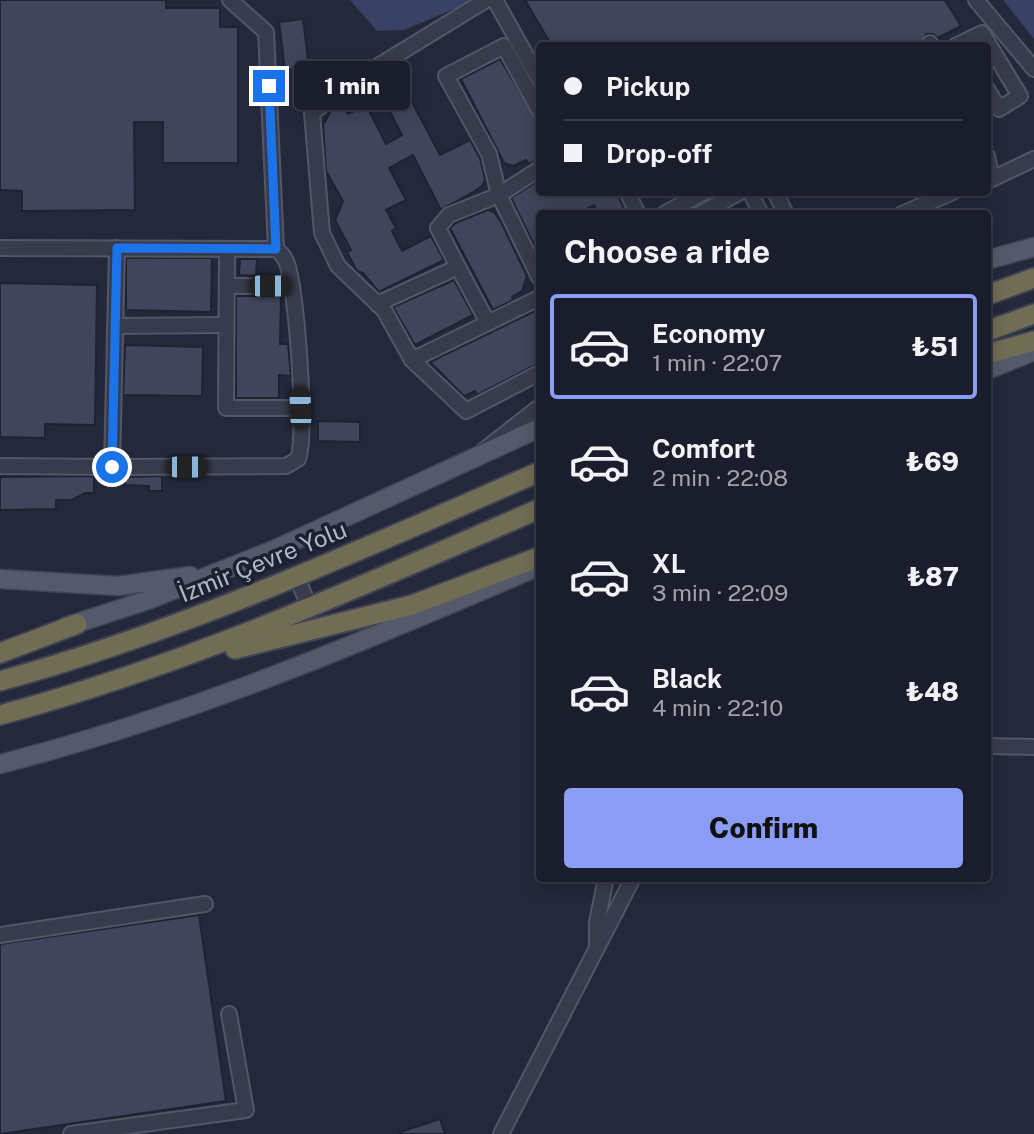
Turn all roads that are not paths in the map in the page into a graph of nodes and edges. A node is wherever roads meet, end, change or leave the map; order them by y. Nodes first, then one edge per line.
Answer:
1 (230, 0) edge
2 (486, 0) edge
3 (495, 0) edge
4 (976, 0) edge
5 (965, 42) edge
6 (987, 42) edge
7 (991, 48) edge
8 (1034, 69) edge
9 (536, 74) edge
10 (991, 96) edge
11 (536, 105) edge
12 (1034, 159) edge
13 (536, 171) edge
14 (991, 179) edge
15 (499, 195) junction
16 (697, 196) edge
17 (944, 196) edge
18 (722, 197) edge
19 (671, 210) edge
20 (705, 210) edge
21 (911, 210) edge
22 (1034, 247) edge
23 (0, 248) edge
24 (117, 248) junction
25 (227, 248) junction
26 (276, 249) junction
27 (991, 259) edge
28 (458, 267) junction
29 (536, 271) edge
30 (1034, 278) edge
31 (226, 286) junction
32 (292, 286) junction
33 (991, 294) edge
34 (536, 299) edge
35 (377, 304) junction
36 (1034, 314) edge
37 (488, 323) junction
38 (115, 326) junction
39 (226, 326) junction
40 (991, 330) edge
41 (1034, 341) edge
42 (1034, 351) edge
43 (991, 354) edge
44 (412, 360) junction
45 (991, 368) edge
46 (536, 375) edge
47 (300, 408) junction
48 (536, 409) edge
49 (536, 429) edge
50 (480, 454) junction
51 (0, 466) edge
52 (112, 467) junction
53 (536, 473) edge
54 (536, 510) edge
55 (536, 557) edge
56 (536, 567) edge
57 (224, 570) junction
58 (296, 576) junction
59 (0, 579) edge
60 (310, 608) junction
61 (77, 624) junction
62 (0, 643) edge
63 (0, 653) edge
64 (155, 667) junction
65 (0, 681) edge
66 (0, 715) edge
67 (991, 746) edge
68 (1034, 747) edge
69 (0, 764) edge
70 (605, 882) edge
71 (631, 882) edge
72 (205, 904) dead end
73 (0, 935) edge
74 (596, 951) junction
75 (229, 1014) dead end
76 (71, 1134) edge
77 (501, 1134) edge

1 - 26 street
2 - 35 street
3 - 9 street
4 - 8 street
5 - 6 street
7 - 10 street
11 - 15 street
12 - 14 street
13 - 15 street
15 - 28 street
15 - 29 street
16 - 19 street
17 - 21 street
18 - 20 street
22 - 27 main road
23 - 24 street
24 - 25 street
24 - 38 street
25 - 26 street
25 - 31 street
26 - 32 street
28 - 35 street
28 - 37 street
30 - 33 highway
31 - 32 street
31 - 39 street
32 - 47 street
34 - 37 street
35 - 44 street
36 - 40 highway
37 - 44 street
38 - 39 street
38 - 52 street
39 - 47 street
41 - 43 highway
42 - 45 main road
44 - 46 street
47 - 52 street
48 - 50 street
49 - 50 main road
50 - 57 main road
51 - 52 street
53 - 58 highway, İzmir Çevre Yolu
54 - 60 highway
55 - 64 highway
56 - 69 main road
57 - 59 main road
57 - 61 main road
58 - 60 street
58 - 65 highway, İzmir Çevre Yolu
60 - 64 highway
61 - 62 main road
61 - 63 highway
64 - 66 highway
67 - 68 street
70 - 74 street
71 - 74 street
72 - 73 street
74 - 77 street
75 - 76 street

